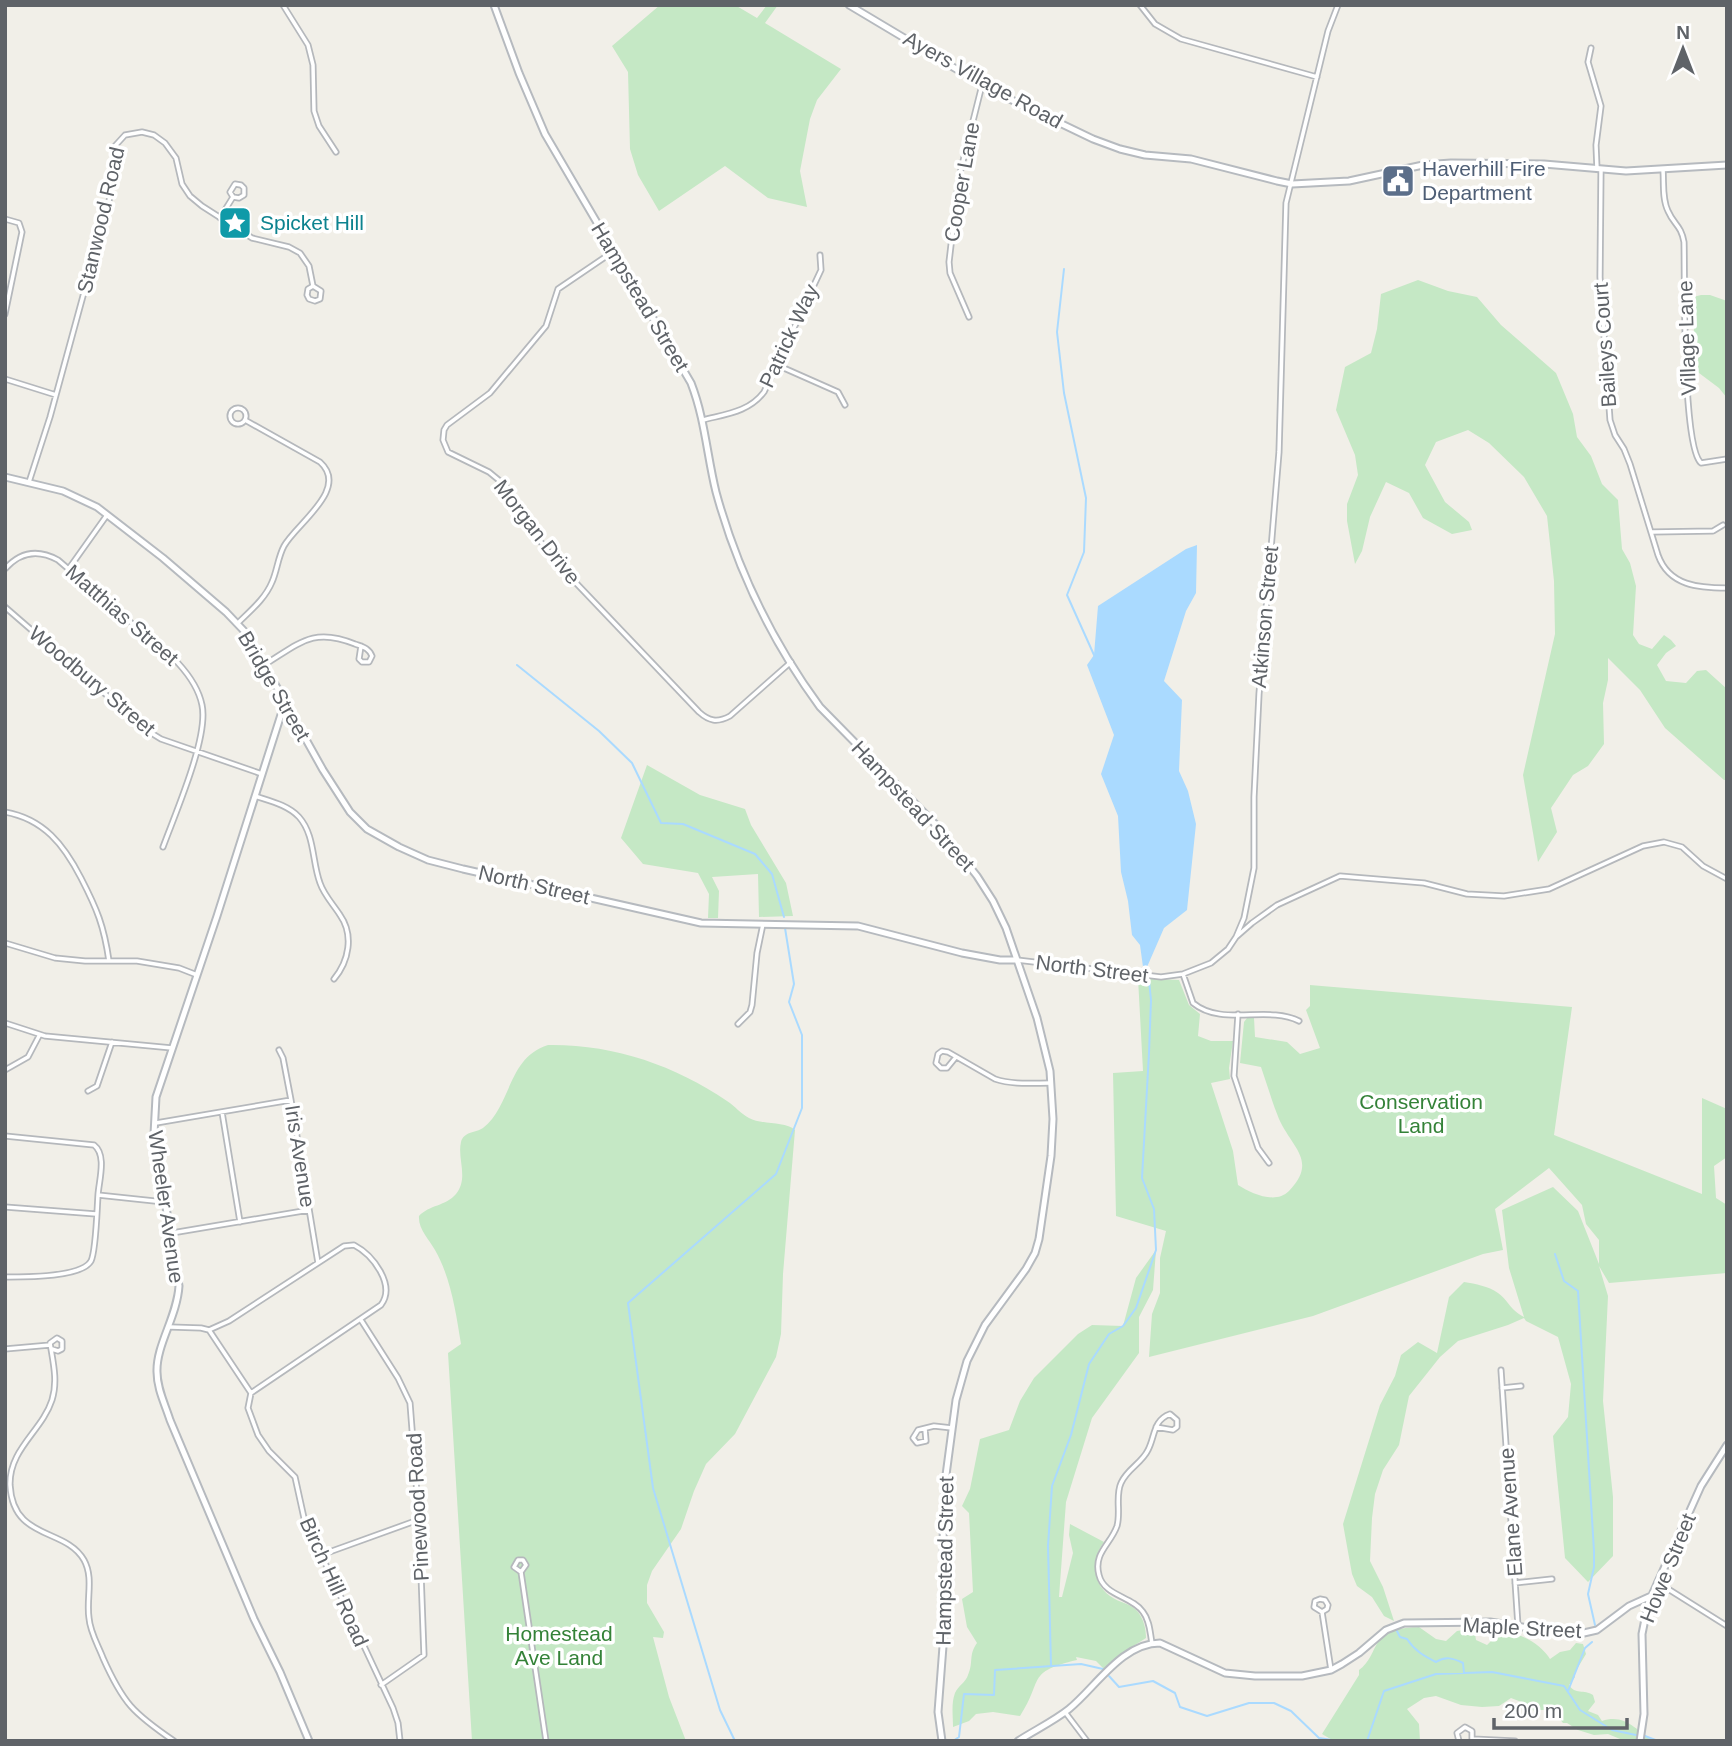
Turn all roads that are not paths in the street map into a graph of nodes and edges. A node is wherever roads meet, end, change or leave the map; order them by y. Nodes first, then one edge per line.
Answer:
1 (283, 5) edge
2 (494, 5) edge
3 (849, 5) edge
4 (1140, 5) edge
5 (1338, 5) edge
6 (1591, 48) dead end
7 (1317, 77) junction
8 (982, 85) junction
9 (336, 152) dead end
10 (1727, 165) edge
11 (1599, 169) junction
12 (1664, 170) junction
13 (1292, 184) junction
14 (233, 197) junction
15 (220, 218) junction
16 (5, 219) edge
17 (614, 251) junction
18 (820, 256) dead end
19 (313, 286) junction
20 (5, 314) edge
21 (969, 317) dead end
22 (777, 365) junction
23 (5, 379) edge
24 (56, 396) junction
25 (845, 405) dead end
26 (245, 420) junction
27 (703, 420) junction
28 (1727, 459) edge
29 (5, 477) edge
30 (29, 482) junction
31 (107, 515) junction
32 (1723, 525) dead end
33 (1652, 532) junction
34 (69, 568) junction
35 (5, 569) edge
36 (1727, 588) edge
37 (5, 607) edge
38 (238, 624) junction
39 (361, 646) junction
40 (791, 662) junction
41 (264, 665) junction
42 (285, 702) junction
43 (196, 751) junction
44 (262, 774) junction
45 (255, 796) junction
46 (5, 812) edge
47 (163, 847) dead end
48 (415, 855) joint
49 (1727, 879) edge
50 (763, 923) junction
51 (1236, 937) junction
52 (5, 943) edge
53 (1017, 960) junction
54 (109, 961) junction
55 (1183, 974) junction
56 (197, 975) junction
57 (334, 979) dead end
58 (1238, 1014) junction
59 (1299, 1021) dead end
60 (5, 1023) edge
61 (738, 1024) dead end
62 (39, 1035) junction
63 (112, 1042) junction
64 (172, 1048) junction
65 (279, 1050) dead end
66 (956, 1057) junction
67 (5, 1070) edge
68 (1051, 1083) junction
69 (88, 1091) dead end
70 (291, 1100) junction
71 (222, 1112) junction
72 (154, 1123) junction
73 (5, 1136) edge
74 (1269, 1163) dead end
75 (98, 1195) junction
76 (166, 1202) junction
77 (5, 1207) edge
78 (309, 1210) junction
79 (96, 1214) junction
80 (240, 1222) junction
81 (172, 1233) junction
82 (318, 1263) junction
83 (5, 1277) edge
84 (361, 1320) junction
85 (170, 1328) junction
86 (209, 1330) junction
87 (6, 1350) edge
88 (1501, 1370) dead end
89 (1521, 1386) dead end
90 (1502, 1388) junction
91 (251, 1393) junction
92 (1156, 1427) junction
93 (953, 1428) junction
94 (925, 1429) junction
95 (1727, 1445) edge
96 (419, 1520) junction
97 (321, 1555) junction
98 (521, 1572) dead end
99 (1552, 1579) dead end
100 (1657, 1582) junction
101 (1515, 1583) junction
102 (1651, 1596) junction
103 (1322, 1612) dead end
104 (1518, 1626) junction
105 (1727, 1626) edge
106 (1152, 1643) junction
107 (1331, 1670) junction
108 (381, 1685) junction
109 (1065, 1712) junction
110 (1472, 1740) edge
111 (174, 1741) edge
112 (309, 1741) edge
113 (400, 1741) edge
114 (546, 1741) edge
115 (942, 1741) edge
116 (1018, 1741) edge
117 (1087, 1741) edge
118 (1459, 1741) edge
119 (1515, 1741) edge
120 (1640, 1741) edge

1 - 9 street
2 - 17 street, Hampstead Street
3 - 8 street, Ayers Village Road
4 - 7 street
5 - 7 street, Atkinson Street
6 - 11 street, Baileys Court
7 - 13 street, Atkinson Street
8 - 13 street, Ayers Village Road
8 - 21 street, Cooper Lane
10 - 12 street, Ayers Village Road
11 - 12 street, Ayers Village Road
11 - 13 street, Ayers Village Road
11 - 33 street, Baileys Court
12 - 28 street, Village Lane
13 - 51 street, Atkinson Street
14 - 14 street
14 - 15 street
15 - 19 street, Stanwood Road
15 - 24 street, Stanwood Road
16 - 20 street
17 - 27 street, Hampstead Street
17 - 40 street, Morgan Drive
18 - 22 street, Patrick Way
19 - 19 street, Stanwood Road
22 - 25 street
22 - 27 street, Patrick Way
23 - 24 street
24 - 30 street, Stanwood Road
26 - 26 street
26 - 38 street
27 - 40 street, Hampstead Street
29 - 30 street, Bridge Street
30 - 31 street, Bridge Street
31 - 34 street
31 - 38 street, Bridge Street
32 - 33 street
33 - 36 street, Baileys Court
34 - 35 street, Matthias Street
34 - 43 street, Matthias Street
37 - 43 street, Woodbury Street
38 - 41 street, Bridge Street
39 - 39 street
39 - 41 street
40 - 53 street, Hampstead Street
41 - 42 street, Bridge Street
42 - 44 street, Wheeler Avenue
42 - 48 street, Bridge Street
43 - 44 street, Woodbury Street
43 - 47 street, Matthias Street
44 - 45 street, Wheeler Avenue
45 - 56 street, Wheeler Avenue
45 - 57 street
46 - 54 street
48 - 50 street, North Street
49 - 51 street, North Street
50 - 53 street, North Street
50 - 61 street
51 - 55 street, North Street
52 - 54 street
53 - 55 street, North Street
53 - 68 street, Hampstead Street
54 - 56 street
55 - 58 street
56 - 64 street, Wheeler Avenue
58 - 59 street
58 - 74 street
60 - 62 street
62 - 63 street
62 - 67 street
63 - 64 street
63 - 69 street
64 - 72 street, Wheeler Avenue
65 - 70 street, Iris Avenue
66 - 66 street
66 - 68 street
68 - 93 street, Hampstead Street
70 - 71 street
70 - 78 street, Iris Avenue
71 - 72 street
71 - 80 street
72 - 76 street, Wheeler Avenue
73 - 75 street
75 - 76 street
75 - 79 street
76 - 81 street, Wheeler Avenue
77 - 79 street
78 - 80 street
78 - 82 street, Iris Avenue
79 - 83 street
80 - 81 street
81 - 85 street, Wheeler Avenue
82 - 84 street
82 - 86 street
84 - 91 street
84 - 96 street, Pinewood Road
85 - 86 street
85 - 112 street, Wheeler Avenue
86 - 91 street
87 - 111 street
88 - 90 street, Elane Avenue
89 - 90 street
90 - 101 street, Elane Avenue
91 - 97 street, Birch Hill Road
92 - 92 street
92 - 106 street
93 - 94 street
93 - 115 street, Hampstead Street
94 - 94 street
95 - 100 street, Howe Street
96 - 97 street
96 - 108 street, Pinewood Road
97 - 108 street, Birch Hill Road
98 - 114 street
99 - 101 street
100 - 102 street, Howe Street
100 - 105 street
101 - 104 street, Elane Avenue
102 - 104 street, Maple Street
102 - 120 street, Howe Street
103 - 107 street
104 - 107 street, Maple Street
106 - 107 street, Maple Street
106 - 109 street
108 - 113 street, Birch Hill Road
109 - 116 street
109 - 117 street
110 - 118 street
110 - 119 street

